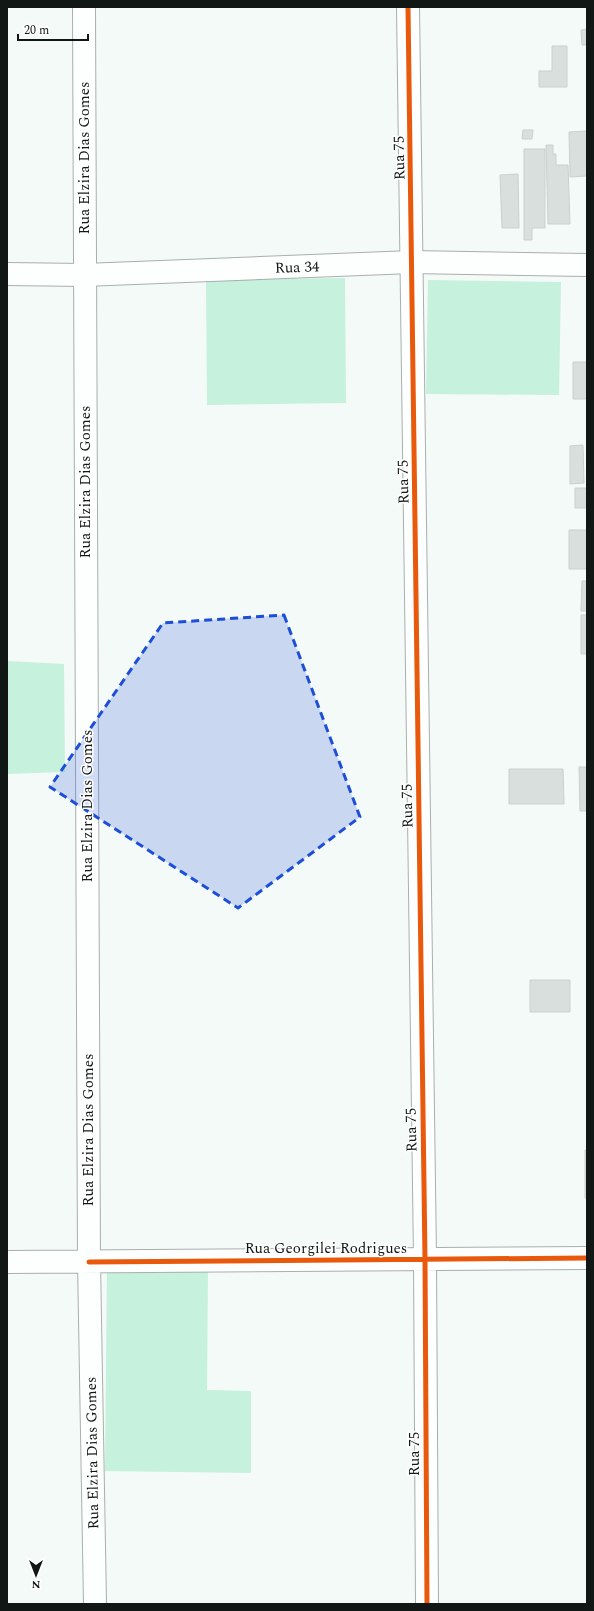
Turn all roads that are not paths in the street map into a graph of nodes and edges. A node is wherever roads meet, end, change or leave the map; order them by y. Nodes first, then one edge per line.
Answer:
1 (84, 7) edge
2 (408, 7) edge
3 (412, 262) junction
4 (587, 265) edge
5 (7, 274) edge
6 (84, 275) junction
7 (587, 1258) edge
8 (425, 1259) junction
9 (7, 1262) edge
10 (89, 1262) junction
11 (95, 1604) edge
12 (427, 1604) edge

1 - 6 street, Rua Elzira Dias Gomes
2 - 3 street, Rua 75
3 - 4 street, Rua 34
3 - 6 street, Rua 34
3 - 8 street, Rua 75
5 - 6 street, Rua 34
6 - 10 street, Rua Elzira Dias Gomes
7 - 8 street, Rua Georgilei Rodrigues
8 - 10 street, Rua Georgilei Rodrigues
8 - 12 street, Rua 75
9 - 10 street, Rua Georgilei Rodrigues
10 - 11 street, Rua Elzira Dias Gomes

